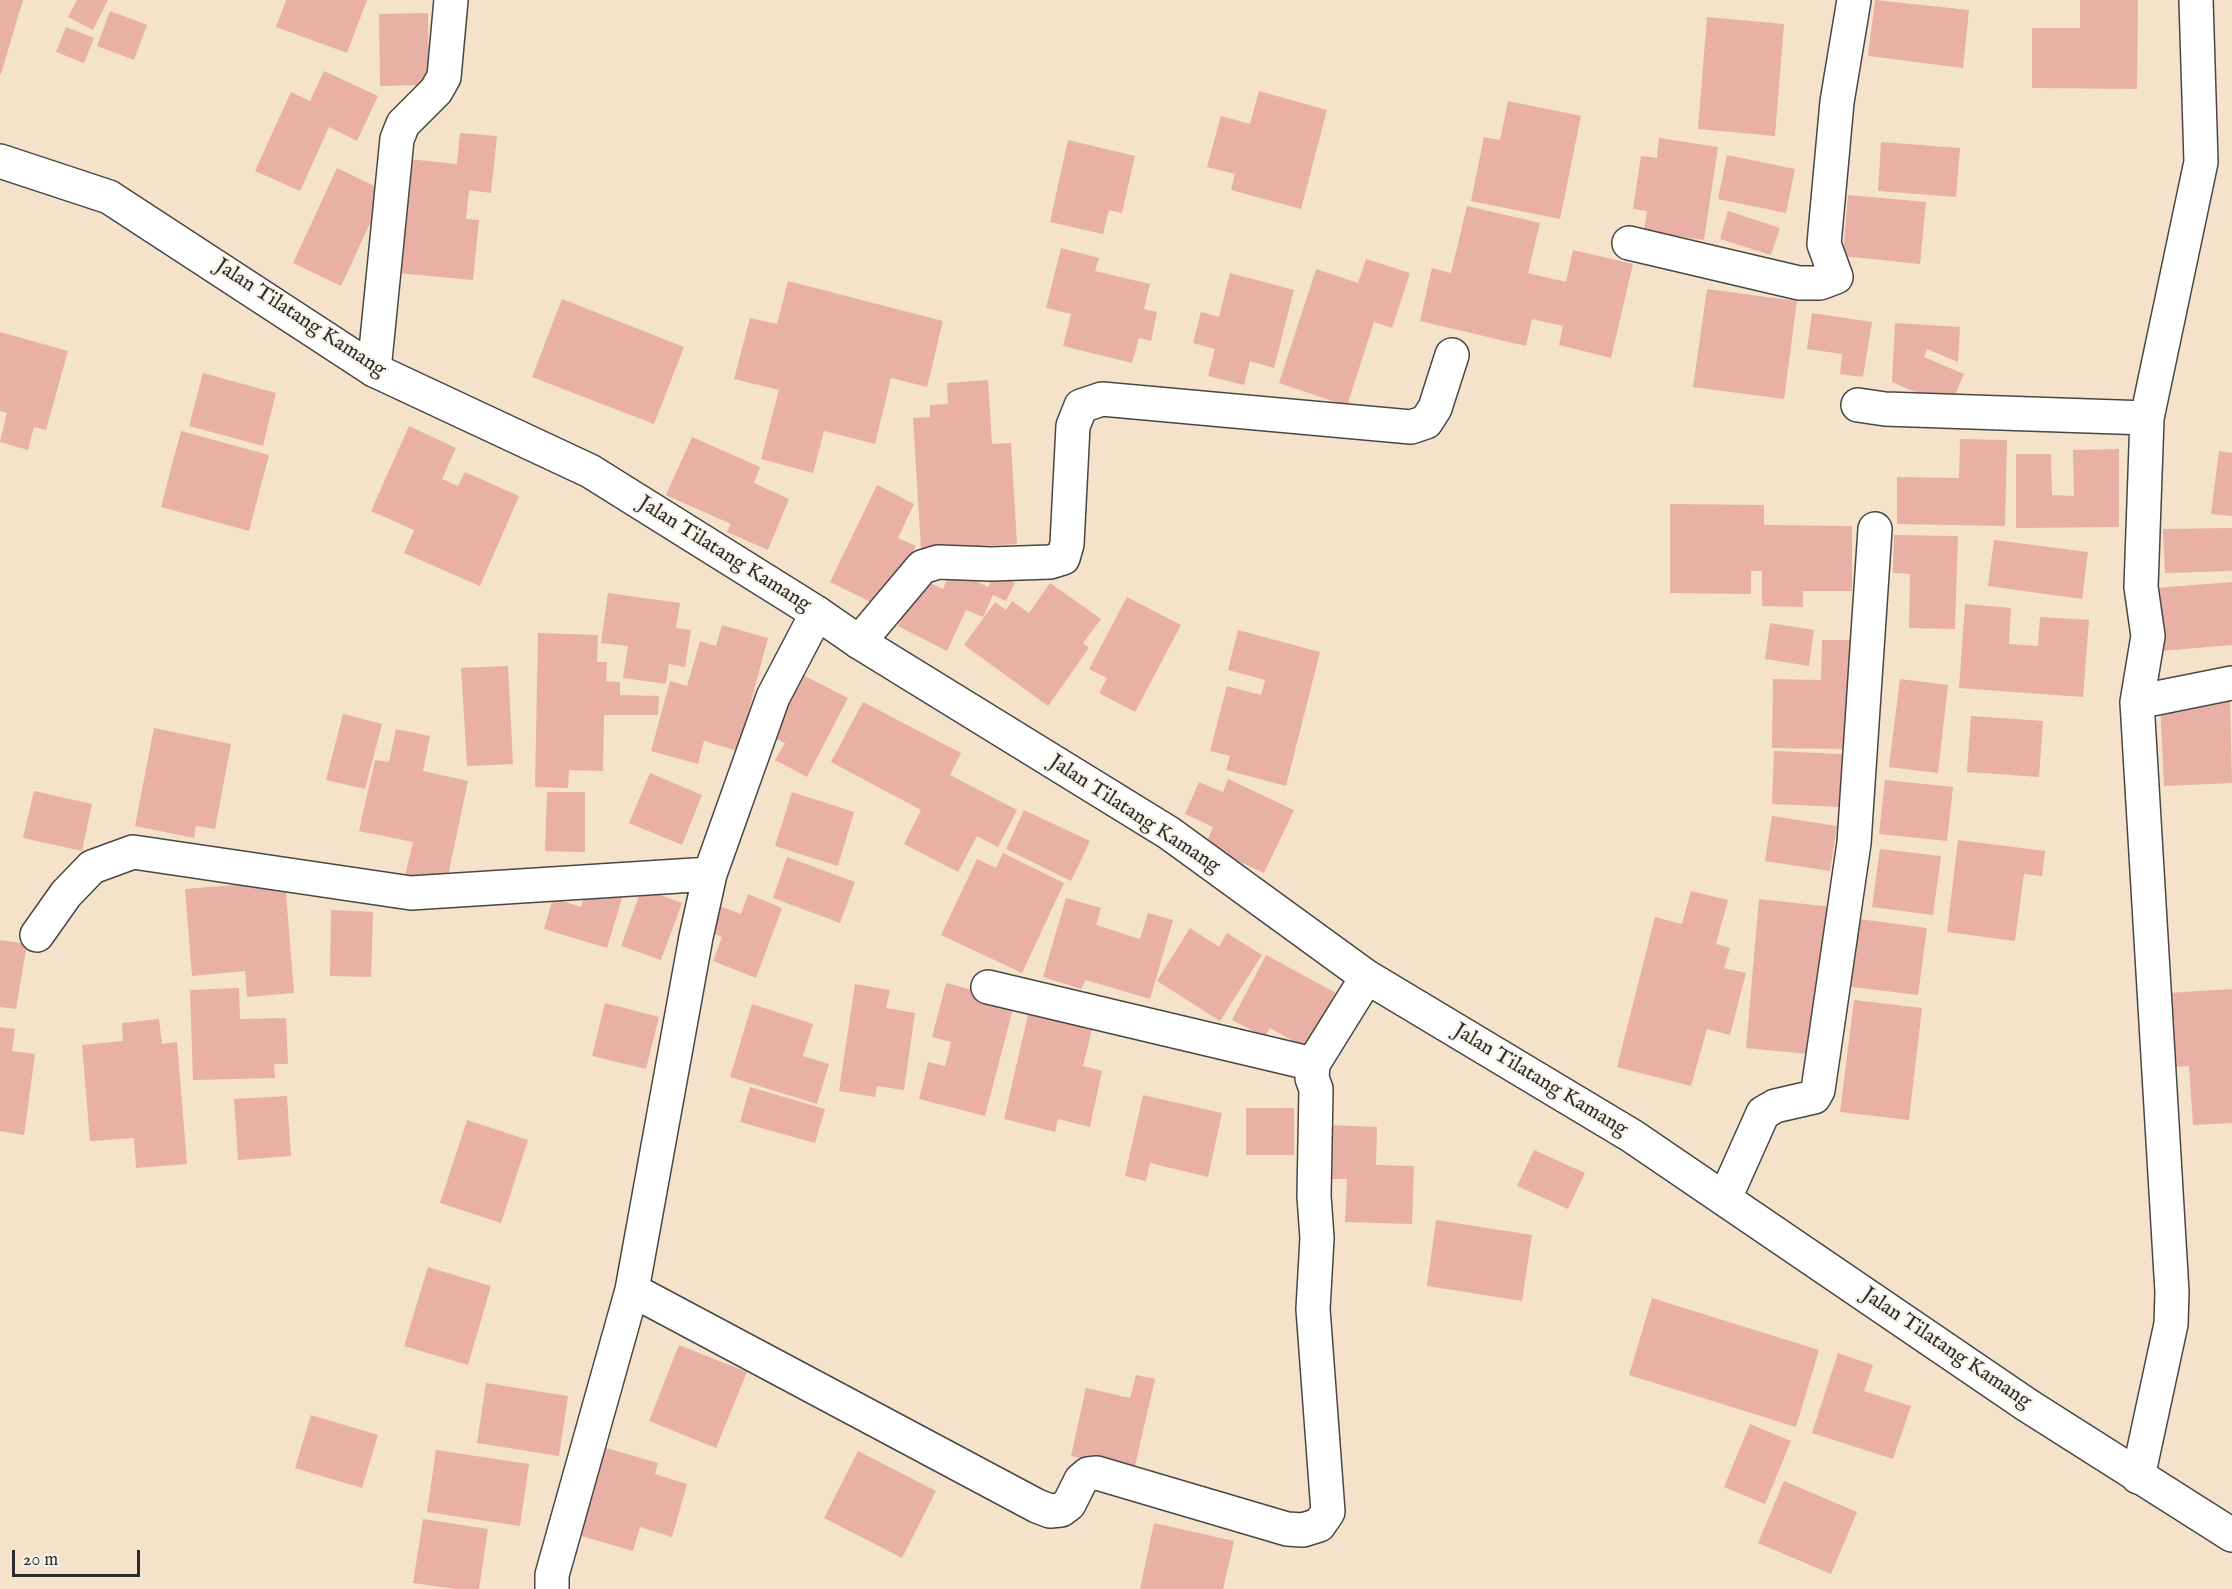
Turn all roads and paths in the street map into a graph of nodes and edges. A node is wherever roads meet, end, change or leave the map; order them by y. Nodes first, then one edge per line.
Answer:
1 (450, 0) edge
2 (1854, 0) edge
3 (2196, 0) edge
4 (0, 161) edge
5 (1629, 243) dead end
6 (1452, 355) dead end
7 (374, 370) junction
8 (1858, 405) dead end
9 (2147, 418) junction
10 (1875, 529) dead end
11 (817, 613) junction
12 (859, 642) junction
13 (2232, 683) edge
14 (2137, 702) junction
15 (710, 874) junction
16 (37, 935) dead end
17 (1367, 977) junction
18 (988, 987) dead end
19 (1313, 1064) junction
20 (1725, 1198) junction
21 (632, 1290) junction
22 (2138, 1477) junction
23 (2232, 1535) edge
24 (552, 1589) edge

1 - 7 street
2 - 5 street
3 - 9 street
4 - 7 street, Jalan Tilatang Kamang
6 - 12 street
7 - 11 street, Jalan Tilatang Kamang
8 - 9 street
9 - 14 street
10 - 20 street
11 - 12 street, Jalan Tilatang Kamang
11 - 15 street
12 - 17 street, Jalan Tilatang Kamang
13 - 14 street
14 - 22 street
15 - 16 street
15 - 21 street
17 - 19 street
17 - 20 street, Jalan Tilatang Kamang
18 - 19 street
19 - 21 street
20 - 22 street, Jalan Tilatang Kamang
21 - 24 street
22 - 23 street, Jalan Tilatang Kamang

